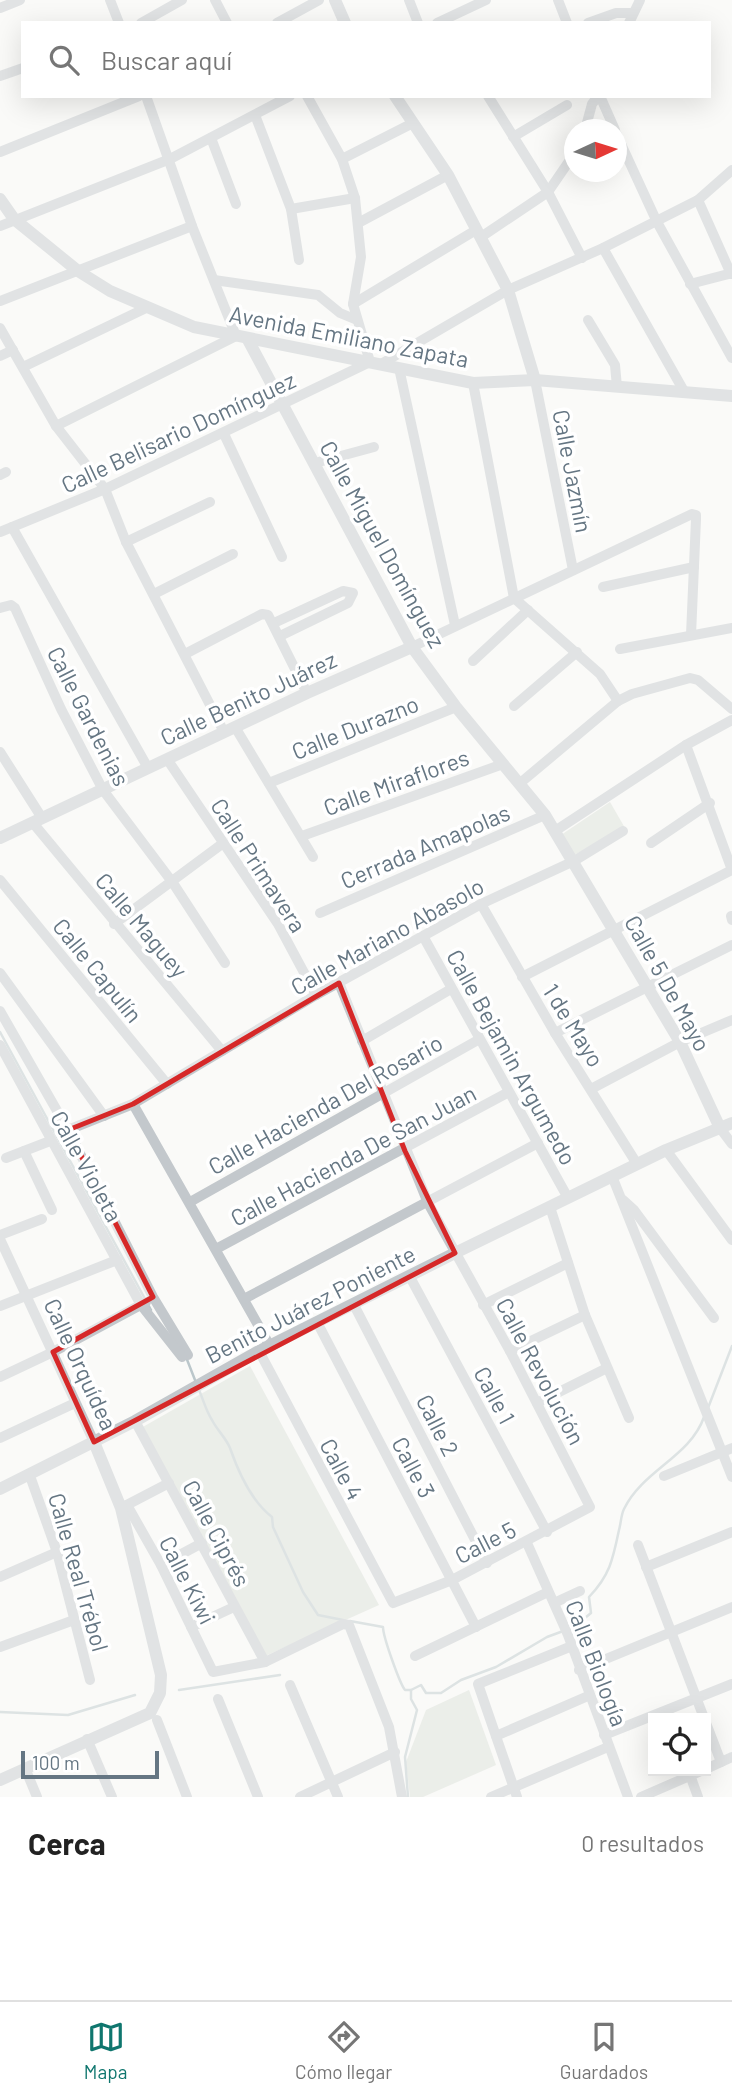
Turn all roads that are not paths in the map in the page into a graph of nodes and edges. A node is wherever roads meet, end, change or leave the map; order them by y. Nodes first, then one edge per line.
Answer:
1 (20, 0) edge
2 (110, 0) edge
3 (182, 0) edge
4 (215, 0) edge
5 (319, 0) edge
6 (335, 0) edge
7 (409, 0) edge
8 (484, 0) edge
9 (558, 0) edge
10 (640, 0) edge
11 (0, 8) edge
12 (631, 18) edge
13 (118, 21) edge
14 (145, 21) edge
15 (226, 21) edge
16 (281, 21) edge
17 (344, 21) edge
18 (417, 21) edge
19 (443, 21) edge
20 (566, 21) edge
21 (594, 21) edge
22 (21, 69) edge
23 (0, 76) edge
24 (134, 98) edge
25 (147, 98) edge
26 (262, 98) edge
27 (286, 98) edge
28 (308, 98) edge
29 (397, 98) edge
30 (489, 98) edge
31 (597, 98) edge
32 (600, 98) edge
33 (567, 105) dead end
34 (267, 108) junction
35 (255, 115) junction
36 (588, 119) edge
37 (610, 119) edge
38 (412, 123) junction
39 (513, 137) junction
40 (211, 138) junction
41 (0, 152) edge
42 (627, 155) edge
43 (170, 159) junction
44 (342, 159) junction
45 (564, 169) edge
46 (732, 170) edge
47 (448, 175) junction
48 (548, 192) junction
49 (355, 198) junction
50 (0, 199) edge
51 (698, 200) junction
52 (236, 204) dead end
53 (291, 209) junction
54 (14, 219) junction
55 (360, 222) junction
56 (657, 222) junction
57 (0, 226) edge
58 (192, 226) junction
59 (479, 234) junction
60 (604, 248) junction
61 (582, 258) junction
62 (299, 260) dead end
63 (78, 271) junction
64 (731, 274) edge
65 (214, 280) junction
66 (690, 284) junction
67 (508, 290) junction
68 (0, 301) edge
69 (353, 304) junction
70 (146, 307) junction
71 (357, 320) junction
72 (588, 320) dead end
73 (0, 328) edge
74 (242, 337) junction
75 (13, 350) junction
76 (0, 356) edge
77 (732, 358) edge
78 (376, 363) junction
79 (23, 367) junction
80 (399, 368) junction
81 (535, 380) junction
82 (473, 383) junction
83 (617, 387) junction
84 (685, 393) junction
85 (732, 396) edge
86 (285, 405) junction
87 (57, 426) junction
88 (224, 434) junction
89 (374, 447) dead end
90 (315, 463) junction
91 (104, 489) junction
92 (210, 502) dead end
93 (12, 527) junction
94 (0, 532) edge
95 (126, 542) junction
96 (233, 554) dead end
97 (282, 556) dead end
98 (694, 567) junction
99 (573, 570) junction
100 (603, 587) dead end
101 (153, 593) junction
102 (514, 598) junction
103 (0, 608) edge
104 (528, 610) junction
105 (271, 619) junction
106 (455, 625) junction
107 (732, 628) edge
108 (691, 635) junction
109 (280, 636) junction
110 (412, 647) junction
111 (620, 649) dead end
112 (577, 652) junction
113 (185, 654) junction
114 (473, 661) dead end
115 (307, 693) junction
116 (618, 701) junction
117 (514, 706) dead end
118 (456, 707) junction
119 (732, 709) edge
120 (732, 720) edge
121 (230, 730) junction
122 (686, 745) junction
123 (0, 752) edge
124 (167, 759) junction
125 (503, 764) junction
126 (148, 768) junction
127 (269, 783) junction
128 (519, 784) junction
129 (103, 790) junction
130 (710, 803) junction
131 (545, 815) junction
132 (37, 820) junction
133 (555, 831) junction
134 (623, 831) dead end
135 (302, 836) junction
136 (0, 838) edge
137 (652, 843) dead end
138 (222, 844) junction
139 (313, 857) dead end
140 (574, 861) junction
141 (732, 870) edge
142 (0, 880) edge
143 (173, 883) junction
144 (481, 904) junction
145 (320, 912) dead end
146 (114, 924) junction
147 (615, 930) junction
148 (422, 936) junction
149 (732, 945) edge
150 (225, 963) dead end
151 (0, 973) edge
152 (522, 977) junction
153 (339, 983) junction
154 (646, 986) junction
155 (451, 989) junction
156 (316, 995) junction
157 (0, 1011) edge
158 (732, 1020) edge
159 (555, 1033) junction
160 (478, 1040) junction
161 (362, 1041) junction
162 (680, 1042) junction
163 (0, 1045) edge
164 (222, 1051) junction
165 (167, 1084) junction
166 (591, 1089) junction
167 (508, 1093) junction
168 (383, 1095) junction
169 (133, 1104) junction
170 (104, 1116) junction
171 (726, 1126) edge
172 (68, 1130) junction
173 (50, 1141) junction
174 (538, 1143) junction
175 (732, 1144) edge
176 (666, 1150) junction
177 (24, 1151) junction
178 (405, 1151) junction
179 (6, 1158) dead end
180 (637, 1164) junction
181 (612, 1176) junction
182 (568, 1198) junction
183 (622, 1199) junction
184 (190, 1202) junction
185 (428, 1203) junction
186 (551, 1207) junction
187 (52, 1210) dead end
188 (42, 1219) dead end
189 (0, 1237) edge
190 (732, 1240) edge
191 (216, 1250) junction
192 (455, 1253) junction
193 (117, 1260) junction
194 (568, 1263) junction
195 (410, 1277) junction
196 (25, 1294) junction
197 (244, 1299) junction
198 (147, 1301) junction
199 (354, 1305) junction
200 (484, 1305) junction
201 (0, 1306) edge
202 (585, 1315) junction
203 (714, 1318) dead end
204 (318, 1324) junction
205 (265, 1349) junction
206 (510, 1351) junction
207 (53, 1352) junction
208 (185, 1356) dead end
209 (607, 1368) junction
210 (0, 1377) edge
211 (75, 1403) junction
212 (537, 1403) junction
213 (629, 1418) dead end
214 (135, 1421) junction
215 (0, 1438) edge
216 (94, 1442) junction
217 (727, 1449) edge
218 (30, 1476) junction
219 (664, 1476) dead end
220 (732, 1477) edge
221 (169, 1483) junction
222 (0, 1489) edge
223 (124, 1507) junction
224 (590, 1507) joint
225 (547, 1532) junction
226 (732, 1532) edge
227 (527, 1543) junction
228 (202, 1544) junction
229 (638, 1545) dead end
230 (57, 1552) junction
231 (487, 1563) junction
232 (161, 1565) junction
233 (646, 1567) junction
234 (0, 1577) edge
235 (452, 1580) junction
236 (580, 1591) dead end
237 (548, 1592) junction
238 (554, 1603) junction
239 (393, 1604) joint
240 (732, 1606) edge
241 (234, 1607) junction
242 (74, 1620) junction
243 (191, 1627) junction
244 (476, 1627) junction
245 (670, 1630) junction
246 (570, 1641) junction
247 (0, 1647) edge
248 (415, 1657) dead end
249 (265, 1662) junction
250 (579, 1670) junction
251 (90, 1680) dead end
252 (732, 1684) edge
253 (290, 1685) dead end
254 (588, 1696) junction
255 (696, 1698) junction
256 (218, 1699) dead end
257 (702, 1713) edge
258 (153, 1716) junction
259 (604, 1735) junction
260 (496, 1736) junction
261 (711, 1736) edge
262 (87, 1739) junction
263 (608, 1747) junction
264 (395, 1752) junction
265 (732, 1758) edge
266 (721, 1762) junction
267 (711, 1767) edge
268 (25, 1768) junction
269 (689, 1776) edge
270 (696, 1776) edge
271 (0, 1780) edge
272 (332, 1783) junction
273 (515, 1792) edge
274 (37, 1797) edge
275 (112, 1797) edge
276 (187, 1797) edge
277 (258, 1797) edge
278 (300, 1797) edge
279 (338, 1797) edge
280 (402, 1797) edge
281 (491, 1797) edge
282 (628, 1797) edge
283 (641, 1797) edge
284 (698, 1797) edge

1 - 11 street
2 - 13 street
3 - 14 street
4 - 15 street
5 - 16 street
6 - 17 street
7 - 18 street
8 - 19 street
9 - 20 street
10 - 12 street
12 - 21 street
22 - 23 street
24 - 41 street
25 - 43 street
26 - 34 street
27 - 34 street
28 - 44 street
29 - 38 street
30 - 39 street
31 - 36 street
32 - 37 street
33 - 39 street
34 - 35 street
35 - 40 street
35 - 53 street
38 - 44 street
38 - 47 street
39 - 48 street
40 - 43 street
40 - 52 street
42 - 56 street
43 - 54 street
43 - 58 street
44 - 49 street
45 - 48 street
46 - 51 street, Calle Belisario Domínguez
47 - 55 street
47 - 59 street
48 - 59 street
48 - 61 street
49 - 53 street
49 - 55 street
50 - 54 street, Avenida Emiliano Zapata
51 - 56 street, Calle Belisario Domínguez
51 - 64 street
53 - 62 street
54 - 57 street
54 - 63 street, Avenida Emiliano Zapata
55 - 69 street
56 - 60 street, Calle Belisario Domínguez
56 - 66 street
58 - 63 street
58 - 65 street
59 - 67 street
59 - 69 street
60 - 61 street, Calle Belisario Domínguez
60 - 84 street
61 - 67 street, Calle Belisario Domínguez
63 - 68 street
63 - 70 street, Avenida Emiliano Zapata
64 - 66 street
65 - 71 street
65 - 74 street
66 - 77 street
67 - 78 street, Calle Belisario Domínguez
67 - 81 street
69 - 71 street
70 - 74 street, Avenida Emiliano Zapata
70 - 79 street
71 - 78 street
72 - 83 street
73 - 75 street
74 - 78 street, Avenida Emiliano Zapata
74 - 86 street, Calle Miguel Domínguez
74 - 87 street
75 - 76 street
75 - 79 street
78 - 80 street, Avenida Emiliano Zapata
78 - 86 street, Calle Belisario Domínguez
79 - 87 street
80 - 82 street, Avenida Emiliano Zapata
80 - 106 street
81 - 82 street, Avenida Emiliano Zapata
81 - 83 street, Avenida Emiliano Zapata
81 - 99 street, Calle Jazmín
82 - 102 street
83 - 84 street, Avenida Emiliano Zapata
84 - 85 street, Avenida Emiliano Zapata
86 - 88 street, Calle Belisario Domínguez
86 - 90 street, Calle Miguel Domínguez
87 - 91 street
88 - 91 street, Calle Belisario Domínguez
88 - 97 street
89 - 90 street
90 - 110 street, Calle Miguel Domínguez
91 - 93 street, Calle Belisario Domínguez
91 - 95 street
92 - 95 street
93 - 94 street, Calle Belisario Domínguez
93 - 126 street
95 - 101 street
96 - 101 street
98 - 99 street, Calle Benito Juárez
98 - 100 street
98 - 108 street
99 - 102 street, Calle Benito Juárez
101 - 113 street
102 - 104 street
102 - 106 street, Calle Benito Juárez
103 - 129 street, Calle Gardenias
104 - 112 street
104 - 114 street
105 - 109 street
105 - 109 street
105 - 113 street
106 - 110 street, Calle Benito Juárez
107 - 108 street
108 - 111 street
109 - 115 street
110 - 115 street, Calle Benito Juárez
110 - 118 street, Calle Miguel Domínguez
112 - 116 street
112 - 117 street
113 - 121 street
115 - 121 street, Calle Benito Juárez
116 - 119 street
116 - 128 street
118 - 125 street, Calle Miguel Domínguez
118 - 127 street, Calle Durazno
120 - 122 street
121 - 124 street, Calle Benito Juárez
121 - 127 street
122 - 130 street
122 - 133 street
123 - 132 street, Calle Maguey
124 - 126 street, Calle Benito Juárez
124 - 138 street, Calle Primavera
125 - 128 street, Calle Miguel Domínguez
125 - 135 street, Calle Miraflores
126 - 129 street, Calle Benito Juárez
127 - 135 street
128 - 131 street, Calle Miguel Domínguez
129 - 132 street, Calle Benito Juárez
129 - 143 street, Calle Gardenias
130 - 137 street
130 - 141 street
131 - 133 street, Calle Miguel Domínguez
131 - 145 street, Cerrada Amapolas
132 - 136 street, Calle Benito Juárez
132 - 146 street, Calle Maguey
133 - 140 street, Calle Miguel Domínguez
134 - 140 street, Calle Mariano Abasolo
135 - 139 street
138 - 143 street
138 - 156 street, Calle Primavera
140 - 144 street, Calle Mariano Abasolo
140 - 147 street, Calle 5 De Mayo
141 - 147 street
142 - 165 street, Calle Capulín
143 - 146 street
143 - 150 street, Calle Gardenias
144 - 148 street, Calle Mariano Abasolo
144 - 152 street, 1 de Mayo
146 - 164 street, Calle Maguey
147 - 152 street
147 - 154 street, Calle 5 De Mayo
148 - 153 street, Calle Mariano Abasolo
148 - 155 street, Calle Bejamin Argumedo
149 - 154 street
151 - 170 street
152 - 159 street, 1 de Mayo
153 - 156 street, Calle Mariano Abasolo
153 - 161 street, Calle Revolución
154 - 159 street
154 - 162 street, Calle 5 De Mayo
155 - 160 street, Calle Bejamin Argumedo
155 - 161 street
156 - 164 street, Calle Mariano Abasolo
157 - 172 street
158 - 162 street
159 - 166 street, 1 de Mayo
160 - 167 street, Calle Bejamin Argumedo
160 - 168 street, Calle Hacienda Del Rosario
161 - 168 street, Calle Revolución
162 - 166 street
162 - 171 street, Calle 5 De Mayo
163 - 173 street, Calle Violeta
164 - 165 street, Calle Mariano Abasolo
165 - 169 street, Calle Mariano Abasolo
166 - 180 street, 1 de Mayo
167 - 174 street, Calle Bejamin Argumedo
167 - 178 street, Calle Hacienda De San Juan
168 - 178 street, Calle Revolución
168 - 184 street, Calle Hacienda Del Rosario
169 - 170 street, Calle Mariano Abasolo
169 - 184 street, Calle 4
170 - 172 street, Calle Mariano Abasolo
171 - 175 street
171 - 176 street, Benito Juárez Poniente
172 - 198 street
173 - 177 street
173 - 193 street, Calle Violeta
174 - 182 street, Calle Bejamin Argumedo
174 - 185 street
176 - 180 street, Benito Juárez Poniente
176 - 190 street
177 - 179 street
177 - 187 street
178 - 185 street, Calle Revolución
178 - 191 street, Calle Hacienda De San Juan
180 - 181 street, Benito Juárez Poniente
181 - 182 street, Benito Juárez Poniente
181 - 183 street
182 - 186 street, Benito Juárez Poniente
183 - 203 street
183 - 217 street
184 - 191 street, Calle 4
185 - 192 street, Calle Revolución
185 - 197 street
186 - 192 street, Benito Juárez Poniente
186 - 194 street
188 - 189 street
189 - 196 street, Calle Orquídea
191 - 197 street, Calle 4
192 - 195 street, Benito Juárez Poniente
192 - 200 street, Calle Revolución
193 - 196 street
193 - 198 street, Calle Violeta
194 - 200 street
194 - 202 street
195 - 199 street, Benito Juárez Poniente
195 - 225 street, Calle 1
196 - 201 street
196 - 207 street, Calle Orquídea
197 - 205 street, Calle 4
198 - 207 street
198 - 208 street, Calle Violeta
199 - 204 street, Benito Juárez Poniente
199 - 231 street, Calle 2
200 - 206 street, Calle Revolución
202 - 206 street
202 - 209 street
204 - 205 street, Benito Juárez Poniente
204 - 235 street, Calle 3
205 - 214 street, Benito Juárez Poniente
205 - 239 street, Calle 4
206 - 212 street, Calle Revolución
207 - 210 street
207 - 211 street, Calle Orquídea
209 - 212 street
209 - 213 street
211 - 215 street
211 - 216 street, Calle Orquídea
212 - 224 street, Calle Revolución
214 - 216 street, Benito Juárez Poniente
214 - 221 street, Calle Ciprés
216 - 218 street, Benito Juárez Poniente
216 - 223 street, Calle Orquídea
217 - 219 street
217 - 220 street
218 - 222 street, Benito Juárez Poniente
218 - 230 street, Calle Real Trébol
221 - 223 street
221 - 228 street, Calle Ciprés
223 - 232 street, Calle Kiwi
223 - 258 street, Calle Orquídea
224 - 225 street, Calle 5
225 - 227 street, Calle 5
226 - 233 street
227 - 231 street, Calle 5
227 - 237 street, Calle Biología
228 - 232 street
228 - 241 street, Calle Ciprés
229 - 233 street
230 - 234 street
230 - 242 street, Calle Real Trébol
231 - 235 street, Calle 5
232 - 243 street, Calle Kiwi
233 - 245 street
235 - 239 street, Calle 5
235 - 244 street, Calle 3
236 - 238 street
237 - 238 street, Calle Biología
237 - 244 street
238 - 246 street, Calle Biología
240 - 245 street
241 - 243 street
241 - 249 street, Calle Ciprés
242 - 247 street
242 - 251 street, Calle Real Trébol
243 - 249 street, Calle Kiwi
244 - 248 street
245 - 250 street
245 - 255 street
246 - 250 street, Calle Biología
246 - 260 street
249 - 264 street
250 - 254 street, Calle Biología
252 - 255 street
253 - 272 street
254 - 259 street, Calle Biología
254 - 260 street
255 - 257 street
255 - 259 street
256 - 277 street
258 - 262 street
258 - 276 street
259 - 263 street, Calle Biología
260 - 273 street
261 - 266 street
262 - 268 street
262 - 275 street
263 - 273 street
263 - 282 street, Calle Biología
264 - 272 street
264 - 280 street
265 - 266 street
266 - 267 street
268 - 271 street
268 - 274 street
269 - 283 street
270 - 284 street
272 - 278 street
272 - 279 street
273 - 281 street

